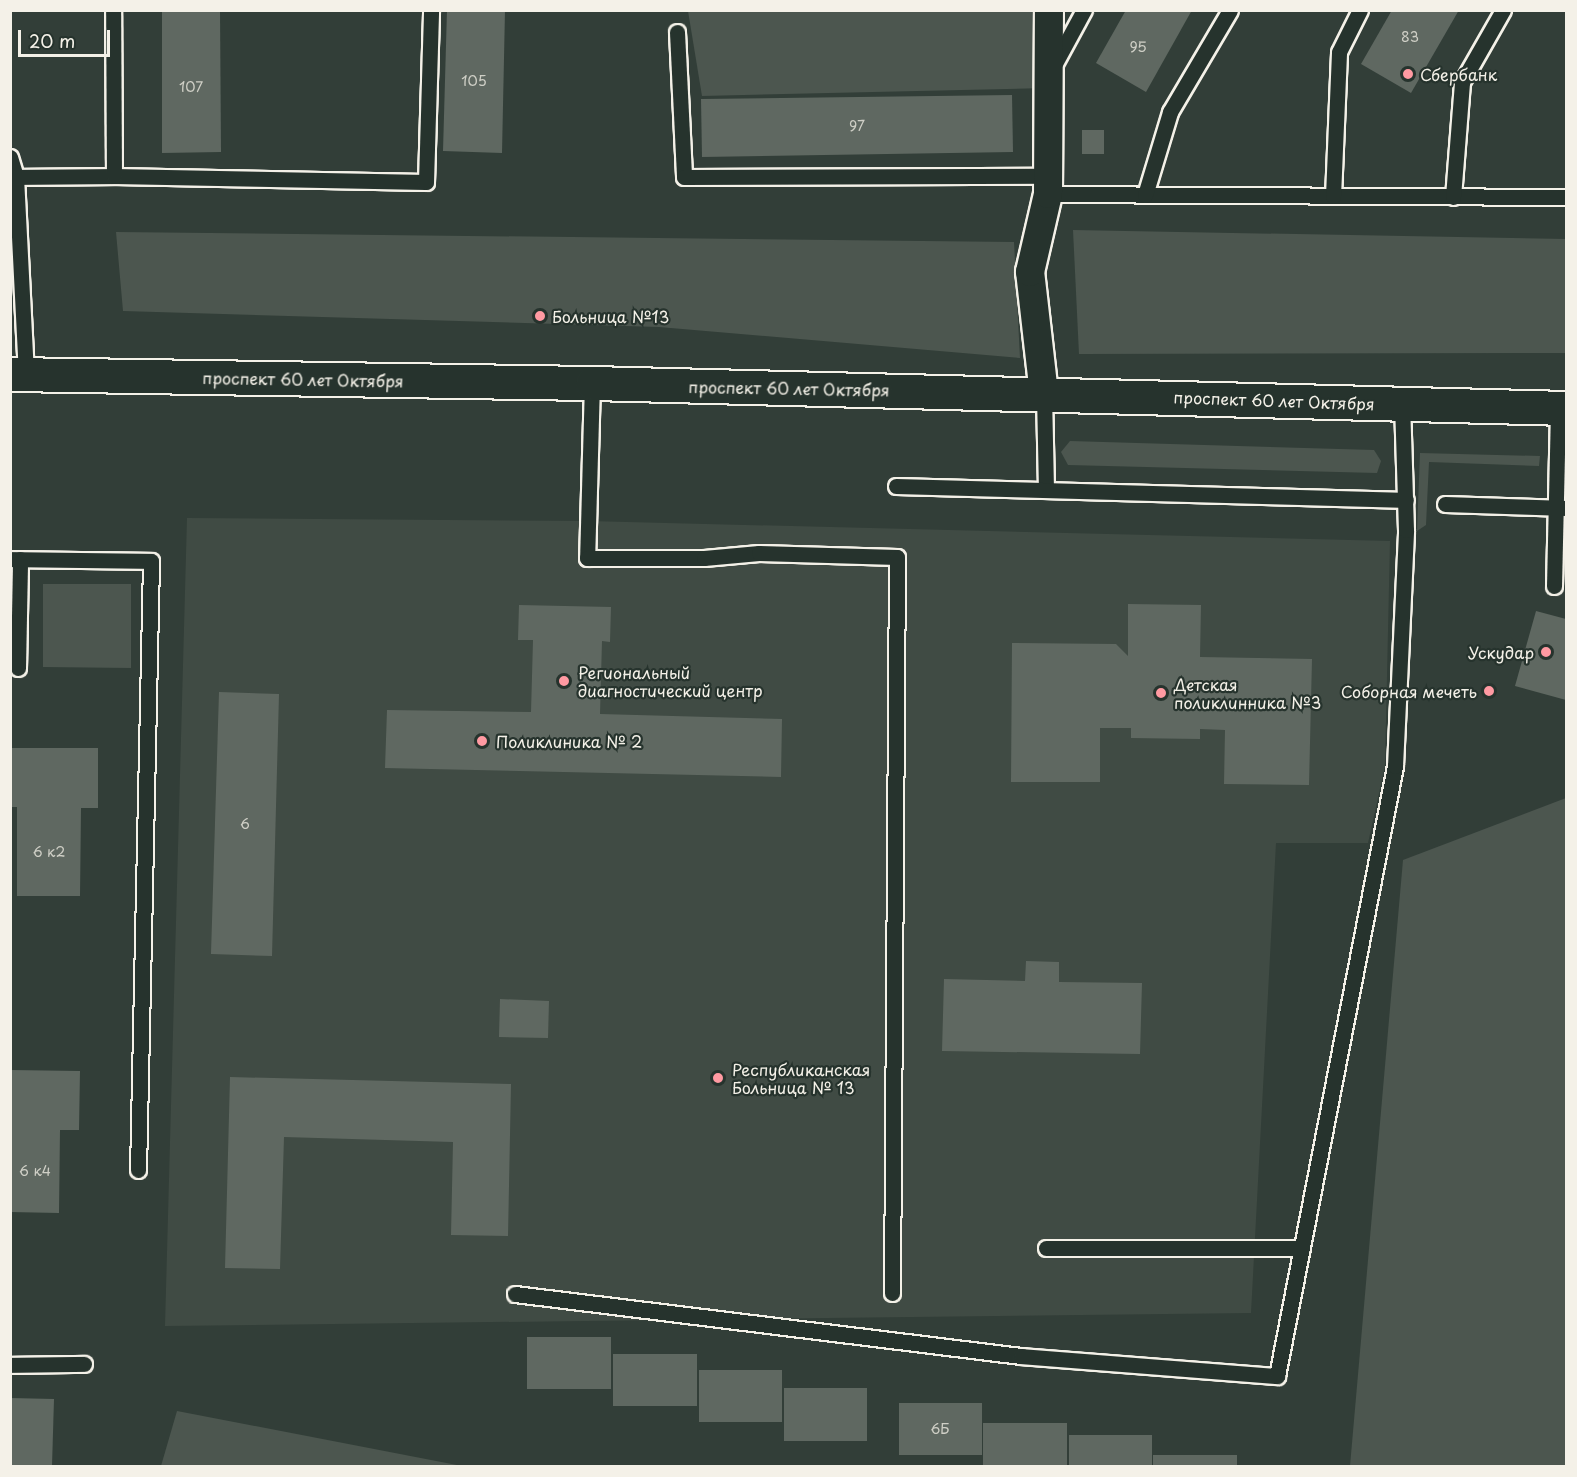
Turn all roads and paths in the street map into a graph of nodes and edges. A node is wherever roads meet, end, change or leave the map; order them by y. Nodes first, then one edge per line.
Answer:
1 (113, 10) edge
2 (431, 10) edge
3 (1049, 10) edge
4 (1084, 10) edge
5 (1230, 10) edge
6 (1360, 10) edge
7 (1503, 10) edge
8 (677, 32) dead end
9 (1049, 75) junction
10 (10, 157) edge
11 (114, 176) junction
12 (16, 177) junction
13 (1048, 185) junction
14 (1145, 195) junction
15 (1333, 196) junction
16 (1453, 197) junction
17 (1566, 197) edge
18 (18, 374) edge
19 (592, 383) junction
20 (1044, 394) junction
21 (1402, 404) junction
22 (1562, 408) edge
23 (896, 486) dead end
24 (1046, 489) junction
25 (1406, 500) junction
26 (1445, 504) dead end
27 (1560, 508) edge
28 (15, 559) edge
29 (1554, 586) dead end
30 (18, 668) dead end
31 (138, 1170) dead end
32 (1046, 1248) dead end
33 (1302, 1248) junction
34 (891, 1293) dead end
35 (515, 1294) dead end
36 (84, 1364) dead end
37 (10, 1365) edge

1 - 11 lane
2 - 11 lane
3 - 9 street
4 - 9 lane
5 - 14 lane
6 - 15 lane
7 - 16 lane
8 - 13 lane
9 - 13 street
10 - 12 lane
11 - 12 lane
12 - 18 lane
13 - 14 lane
13 - 20 street
14 - 15 lane
15 - 16 lane
16 - 17 lane
18 - 19 main road, проспект 60 лет Октября
19 - 20 main road, проспект 60 лет Октября
19 - 34 lane
20 - 21 main road, проспект 60 лет Октября
20 - 24 lane
21 - 22 main road, проспект 60 лет Октября
21 - 25 lane
22 - 27 lane
23 - 24 lane
24 - 25 lane
25 - 33 lane
26 - 27 lane
27 - 29 lane
28 - 30 lane
28 - 31 lane
32 - 33 lane
33 - 35 lane
36 - 37 lane

